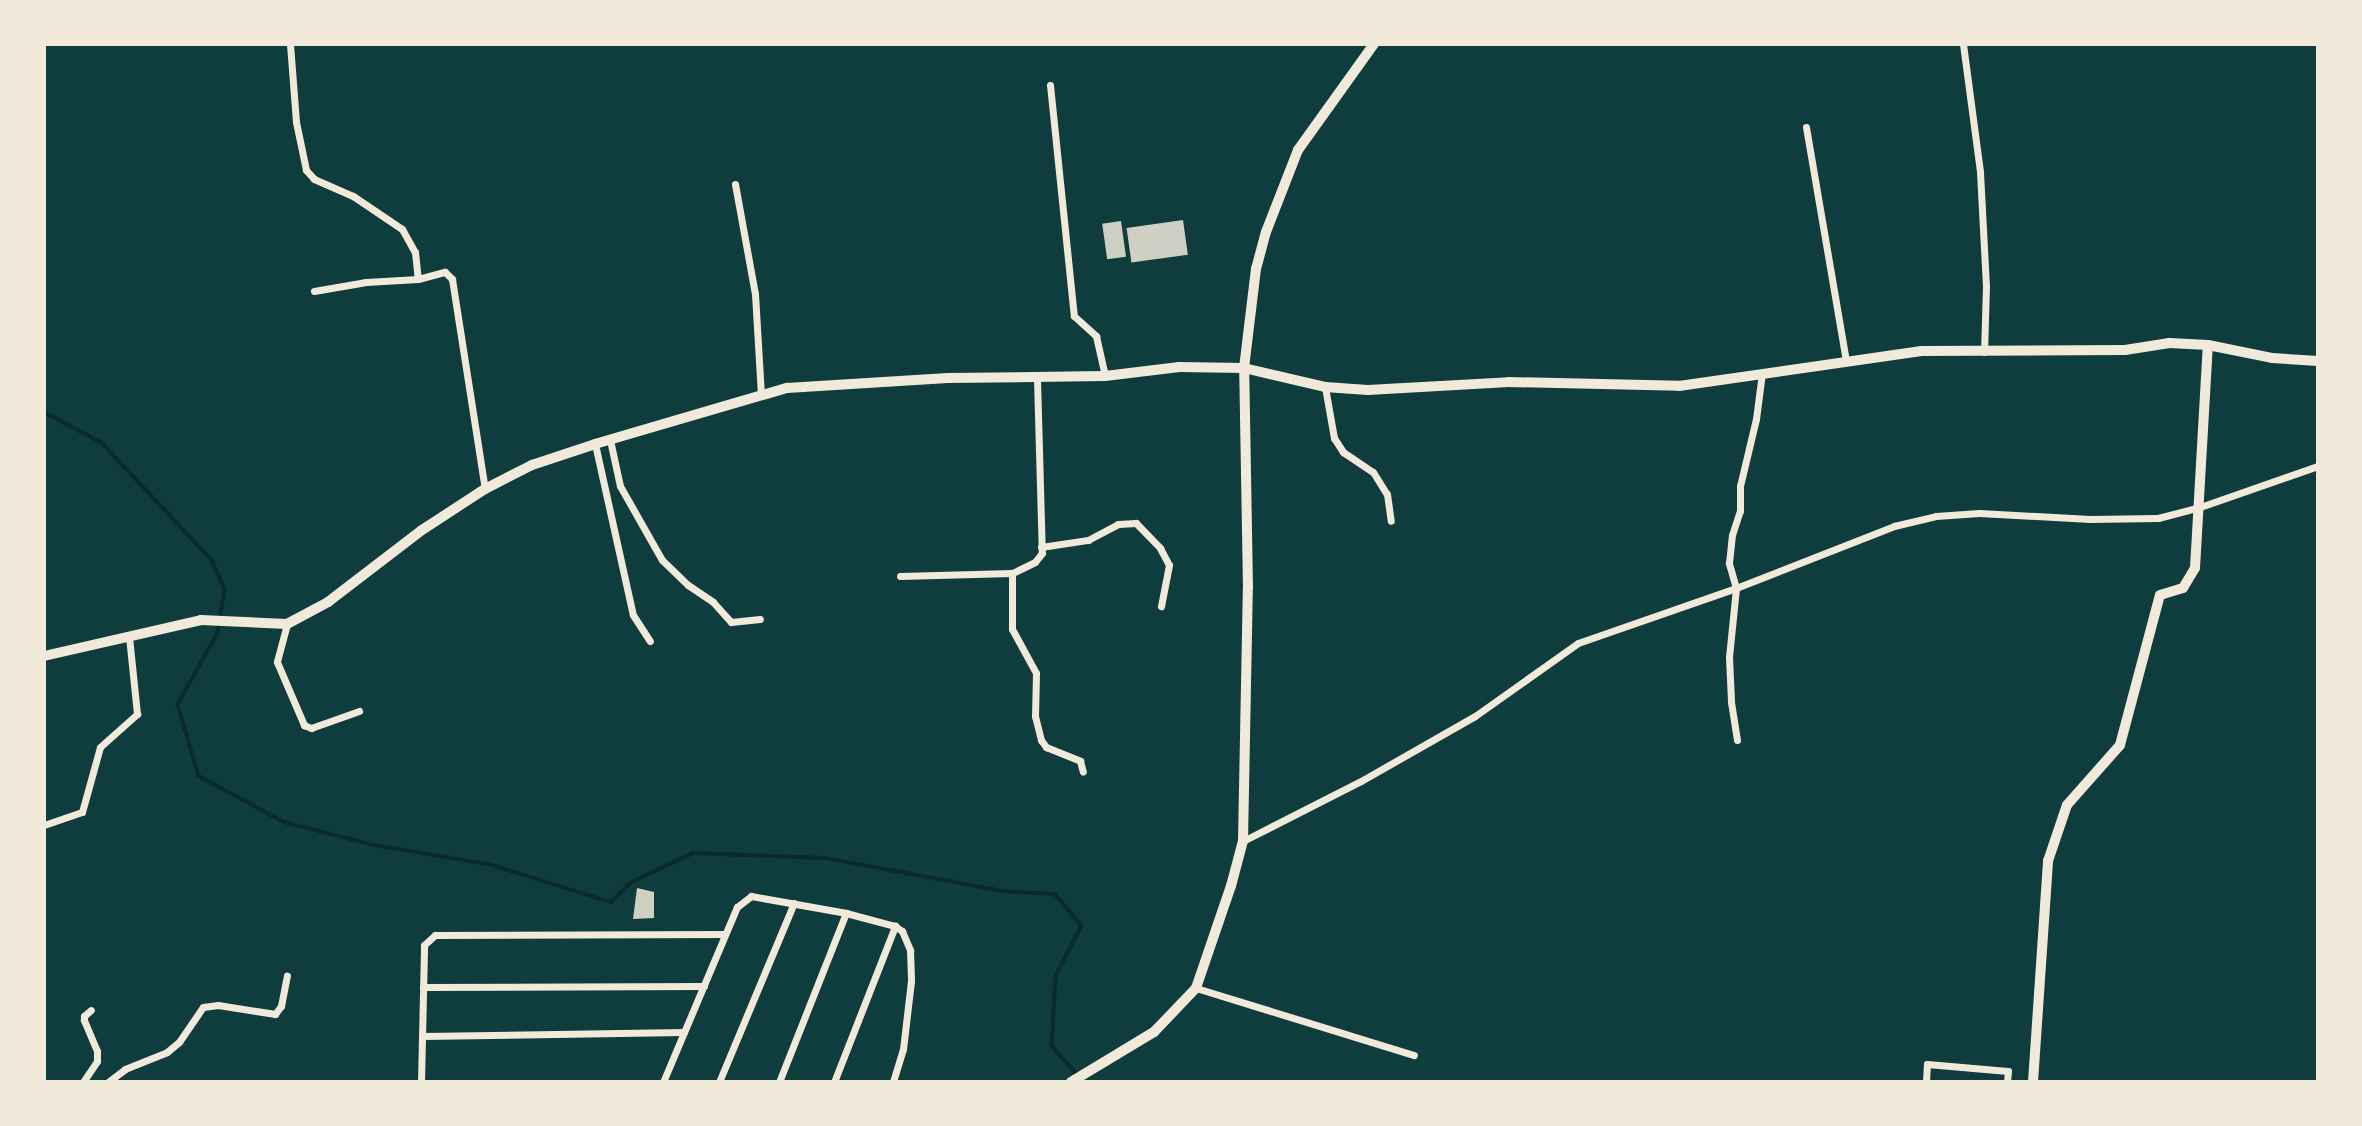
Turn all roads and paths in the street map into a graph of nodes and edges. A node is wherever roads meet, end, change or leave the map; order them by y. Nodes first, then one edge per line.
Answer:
1 (290, 44) edge
2 (1374, 44) edge
3 (1963, 44) edge
4 (1051, 85) dead end
5 (1805, 127) dead end
6 (735, 184) dead end
7 (418, 279) junction
8 (314, 291) dead end
9 (2208, 345) junction
10 (1984, 352) junction
11 (1846, 361) junction
12 (2318, 361) edge
13 (1244, 368) junction
14 (1762, 373) junction
15 (1105, 376) junction
16 (1037, 379) junction
17 (1325, 387) junction
18 (761, 396) junction
19 (610, 440) junction
20 (595, 444) junction
21 (2318, 466) edge
22 (485, 489) junction
23 (2200, 507) junction
24 (1391, 521) dead end
25 (1041, 547) junction
26 (1012, 573) junction
27 (900, 576) dead end
28 (1736, 588) junction
29 (1161, 606) dead end
30 (760, 620) dead end
31 (287, 624) junction
32 (129, 637) junction
33 (650, 641) dead end
34 (44, 656) edge
35 (359, 711) dead end
36 (1737, 740) dead end
37 (1083, 772) dead end
38 (44, 825) edge
39 (1243, 841) junction
40 (794, 903) junction
41 (846, 914) junction
42 (895, 926) junction
43 (725, 934) junction
44 (287, 976) dead end
45 (704, 986) junction
46 (423, 987) junction
47 (1196, 988) junction
48 (91, 1010) dead end
49 (684, 1032) junction
50 (422, 1036) junction
51 (1413, 1055) dead end
52 (1072, 1081) edge
53 (83, 1082) edge
54 (108, 1082) edge
55 (421, 1082) edge
56 (663, 1082) edge
57 (719, 1082) edge
58 (779, 1082) edge
59 (834, 1082) edge
60 (893, 1082) edge
61 (1926, 1082) edge
62 (2007, 1082) edge
63 (2033, 1082) edge

1 - 7 street
2 - 13 street
3 - 10 street
4 - 15 street
5 - 11 street
6 - 18 street
7 - 8 street
7 - 22 street
9 - 10 street
9 - 12 street
9 - 23 street
10 - 11 street
11 - 14 street
13 - 15 street
13 - 17 street
13 - 39 street
14 - 17 street
14 - 28 street
15 - 16 street
16 - 18 street
16 - 25 street
17 - 24 street
18 - 19 street
19 - 20 street
19 - 30 street
20 - 22 street
20 - 33 street
21 - 23 street
22 - 31 street
23 - 28 street
23 - 63 street
25 - 26 street
25 - 29 street
26 - 27 street
26 - 37 street
28 - 36 street
28 - 39 street
31 - 32 street
31 - 35 street
32 - 34 street
32 - 38 street
39 - 47 street
40 - 41 street
40 - 43 street
40 - 57 street
41 - 42 street
41 - 58 street
42 - 59 street
42 - 60 street
43 - 45 street
43 - 46 street
44 - 54 street
45 - 46 street
45 - 49 street
46 - 50 street
47 - 51 street
47 - 52 street
48 - 53 street
49 - 50 street
49 - 56 street
50 - 55 street
61 - 62 street

